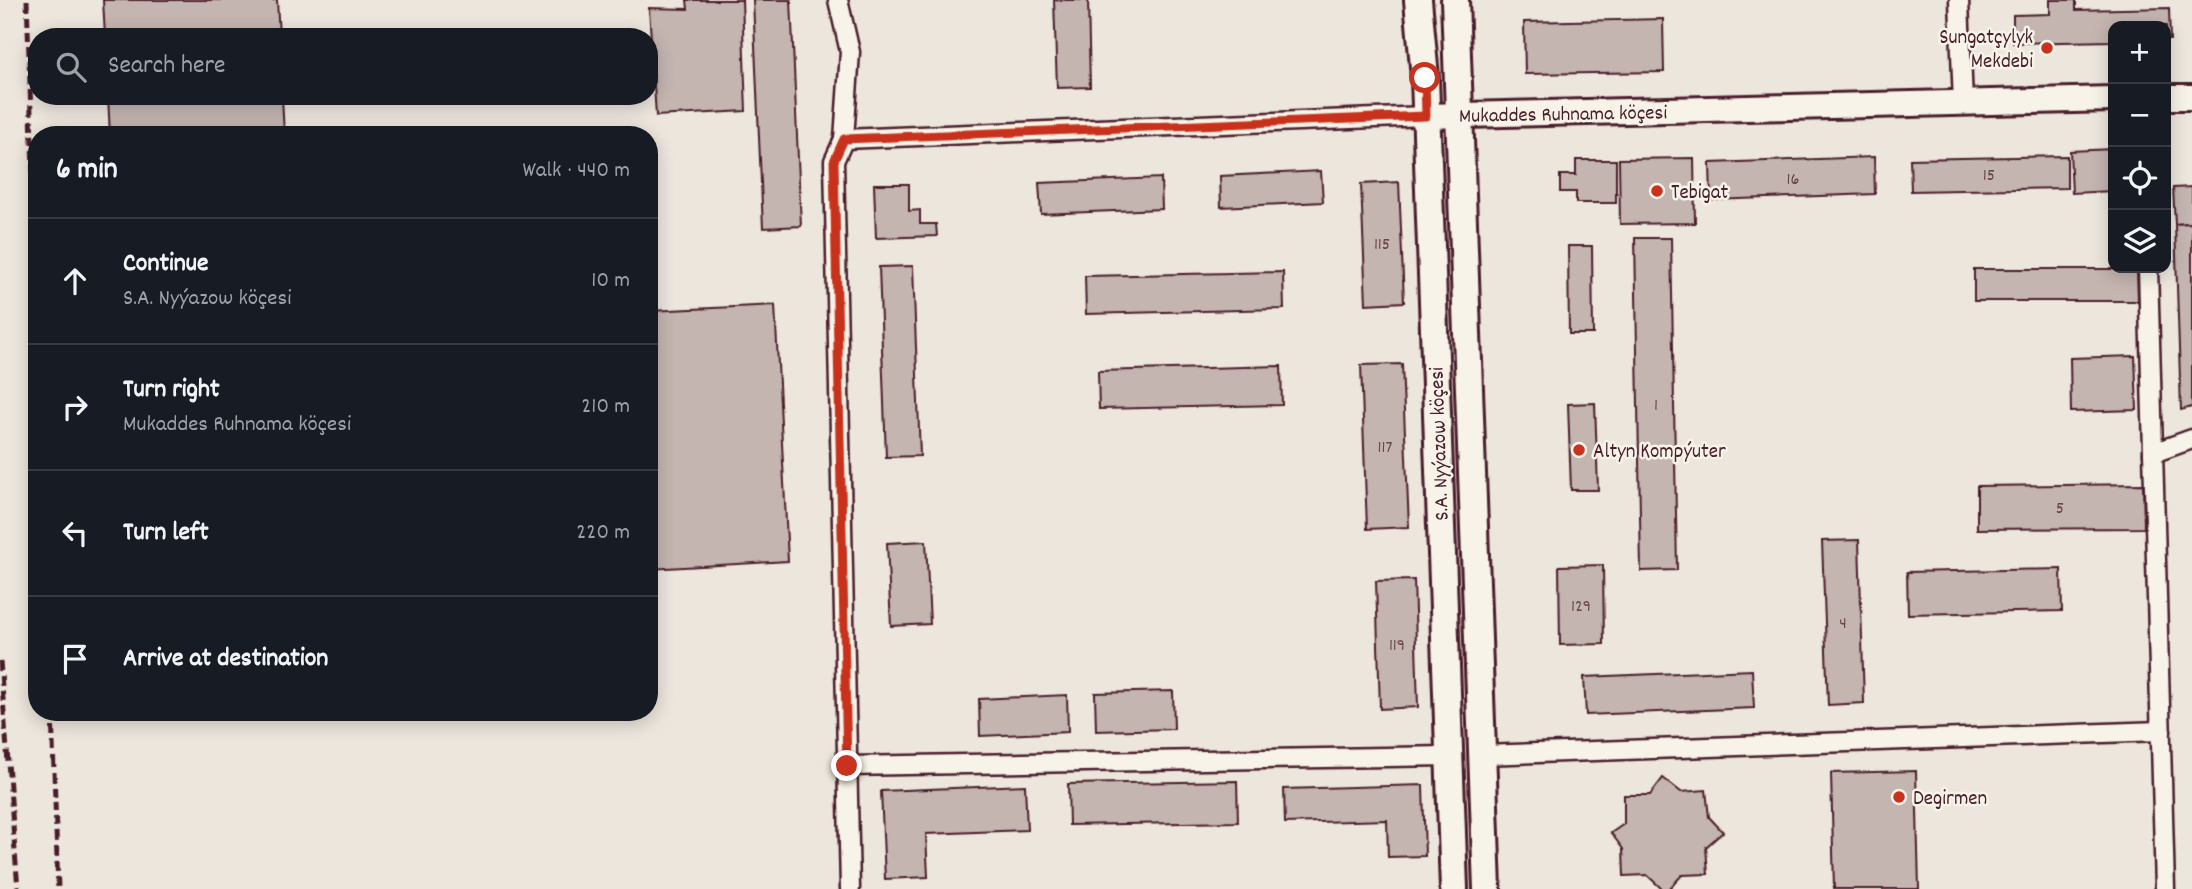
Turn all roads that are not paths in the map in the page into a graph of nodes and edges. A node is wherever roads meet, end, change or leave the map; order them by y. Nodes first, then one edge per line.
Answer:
1 (838, 0) edge
2 (1418, 0) edge
3 (1455, 0) edge
4 (1959, 0) edge
5 (2171, 97) edge
6 (2192, 97) edge
7 (2108, 99) edge
8 (1963, 104) junction
9 (1460, 115) junction
10 (1426, 116) junction
11 (844, 139) junction
12 (2148, 273) edge
13 (2192, 439) edge
14 (2153, 453) junction
15 (2161, 731) junction
16 (1482, 755) junction
17 (1449, 756) junction
18 (847, 766) junction
19 (850, 889) edge
20 (1454, 889) edge
21 (1487, 889) edge
22 (2165, 889) edge

1 - 11 street
2 - 10 main road, S.A. Nyýazow köçesi
3 - 9 main road, S.A. Nyýazow köçesi
4 - 8 street
5 - 6 street
7 - 8 street, Mukaddes Ruhnama köçesi
8 - 9 street, Mukaddes Ruhnama köçesi
9 - 10 street, Mukaddes Ruhnama köçesi
9 - 16 main road, S.A. Nyýazow köçesi
10 - 11 street, Mukaddes Ruhnama köçesi
10 - 17 main road, S.A. Nyýazow köçesi
11 - 18 street
12 - 14 street
13 - 14 street
14 - 15 street
15 - 16 street
15 - 22 street
16 - 21 main road, S.A. Nyýazow köçesi
17 - 18 street
17 - 20 main road, S.A. Nyýazow köçesi
18 - 19 street

